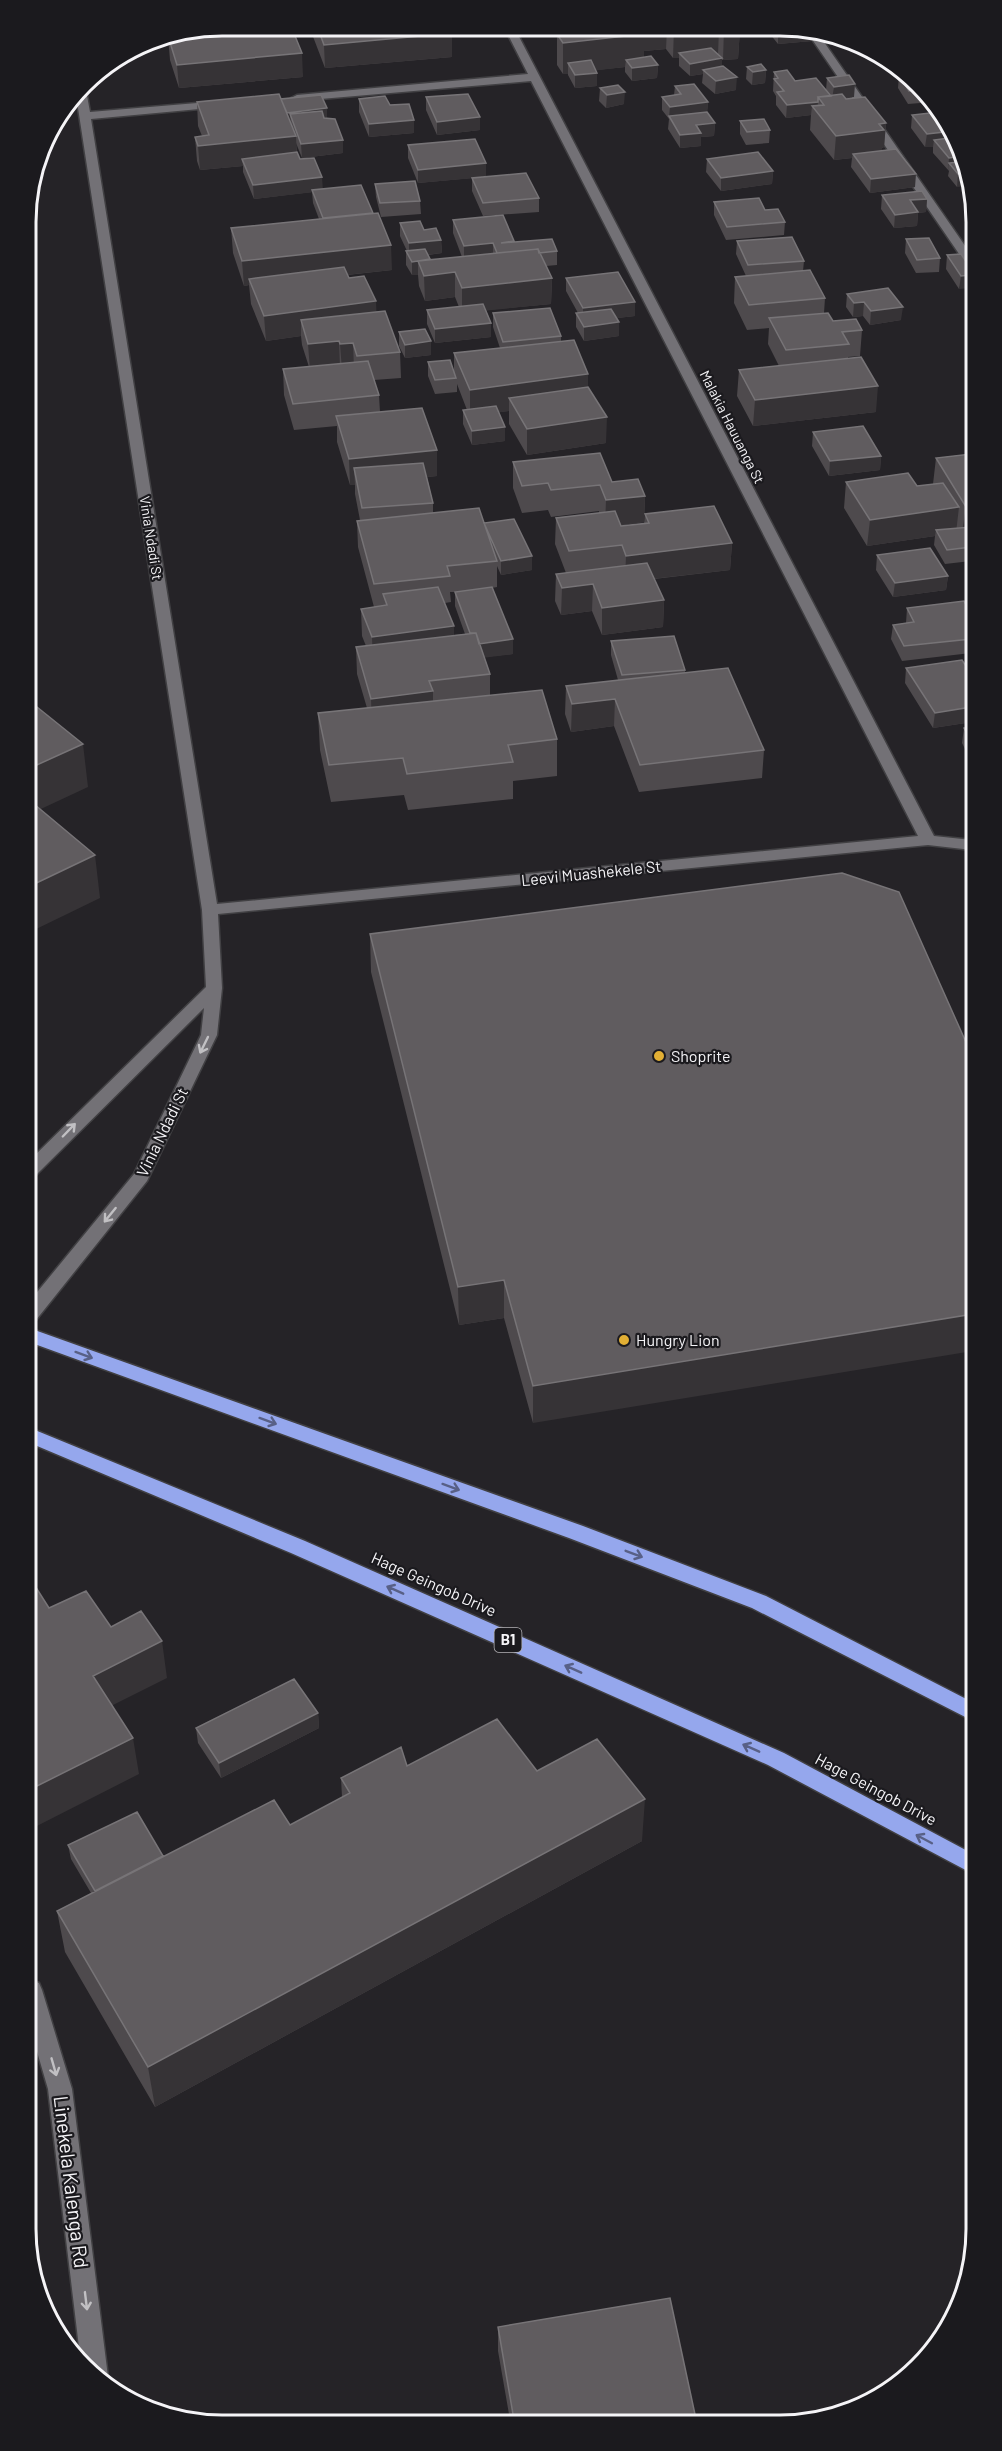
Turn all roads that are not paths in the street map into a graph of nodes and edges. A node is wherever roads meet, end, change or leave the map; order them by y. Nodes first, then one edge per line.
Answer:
1 (514, 36) edge
2 (818, 40) edge
3 (534, 77) junction
4 (82, 99) edge
5 (286, 99) edge
6 (238, 103) edge
7 (85, 116) junction
8 (966, 255) edge
9 (928, 840) junction
10 (966, 844) edge
11 (210, 910) junction
12 (214, 988) junction
13 (36, 1165) edge
14 (36, 1306) edge
15 (36, 1338) edge
16 (36, 1438) edge
17 (966, 1708) edge
18 (966, 1861) edge
19 (36, 2007) edge
20 (93, 2364) edge

1 - 3 street, Malakia Hauuanga St
2 - 8 street
3 - 5 street
3 - 9 street, Malakia Hauuanga St
4 - 7 street, Vinia Ndadi St
6 - 7 street
7 - 11 street, Vinia Ndadi St
9 - 10 street, Leevi Muashekele St
9 - 11 street, Leevi Muashekele St
11 - 12 street, Vinia Ndadi St
13 -> 12 street
12 -> 14 street, Vinia Ndadi St
15 -> 17 highway
18 -> 16 highway, Hage Geingob Drive / B1
19 -> 20 street, Linekela Kalenga Rd

